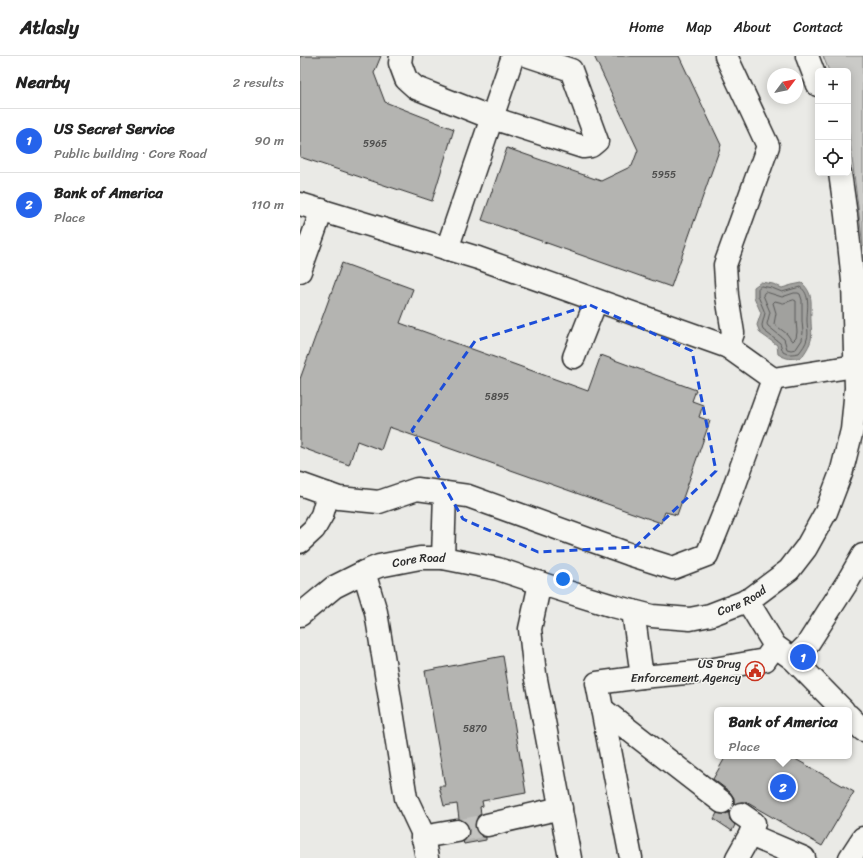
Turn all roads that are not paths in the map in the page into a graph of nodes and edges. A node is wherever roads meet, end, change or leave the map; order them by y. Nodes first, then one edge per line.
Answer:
1 (401, 56) edge
2 (513, 56) edge
3 (529, 56) edge
4 (726, 56) edge
5 (807, 56) edge
6 (815, 77) edge
7 (492, 118) junction
8 (840, 176) edge
9 (300, 204) edge
10 (322, 210) junction
11 (447, 249) junction
12 (300, 271) edge
13 (596, 301) junction
14 (728, 347) junction
15 (574, 357) dead end
16 (858, 358) edge
17 (773, 379) junction
18 (300, 484) edge
19 (445, 493) junction
20 (328, 494) junction
21 (300, 542) edge
22 (863, 555) edge
23 (444, 558) junction
24 (364, 572) junction
25 (540, 583) junction
26 (747, 600) junction
27 (633, 611) junction
28 (300, 616) edge
29 (775, 646) junction
30 (793, 659) junction
31 (642, 677) junction
32 (840, 707) edge
33 (602, 709) junction
34 (852, 719) edge
35 (863, 730) edge
36 (722, 802) dead end
37 (560, 808) junction
38 (742, 814) dead end
39 (487, 825) tunnel mouth
40 (457, 831) tunnel mouth
41 (750, 835) junction
42 (422, 837) junction
43 (863, 838) edge
44 (427, 858) edge
45 (570, 858) edge
46 (631, 858) edge
47 (737, 858) edge
48 (804, 858) edge
49 (850, 858) edge

1 - 7 street
2 - 7 street
3 - 7 street
4 - 14 street
5 - 6 street
7 - 11 street
8 - 16 street, Core Road
9 - 10 street
10 - 11 street
10 - 12 street
11 - 13 street
13 - 14 street
13 - 15 street
14 - 17 street
16 - 17 street
16 - 26 street, Core Road
17 - 19 street
18 - 20 street
19 - 20 street
19 - 23 street
20 - 21 street
22 - 30 street
23 - 24 street, Core Road
23 - 25 street, Core Road
24 - 28 street, Core Road
24 - 42 street
25 - 27 street, Core Road
25 - 37 street
26 - 27 street, Core Road
26 - 29 street
27 - 31 street
29 - 30 street
29 - 31 street
30 - 32 street
31 - 33 street
33 - 36 street
33 - 46 street
34 - 35 street
37 - 39 street
37 - 45 street
38 - 41 street
40 - 42 street
41 - 47 street
41 - 48 street
42 - 44 street
43 - 49 street

